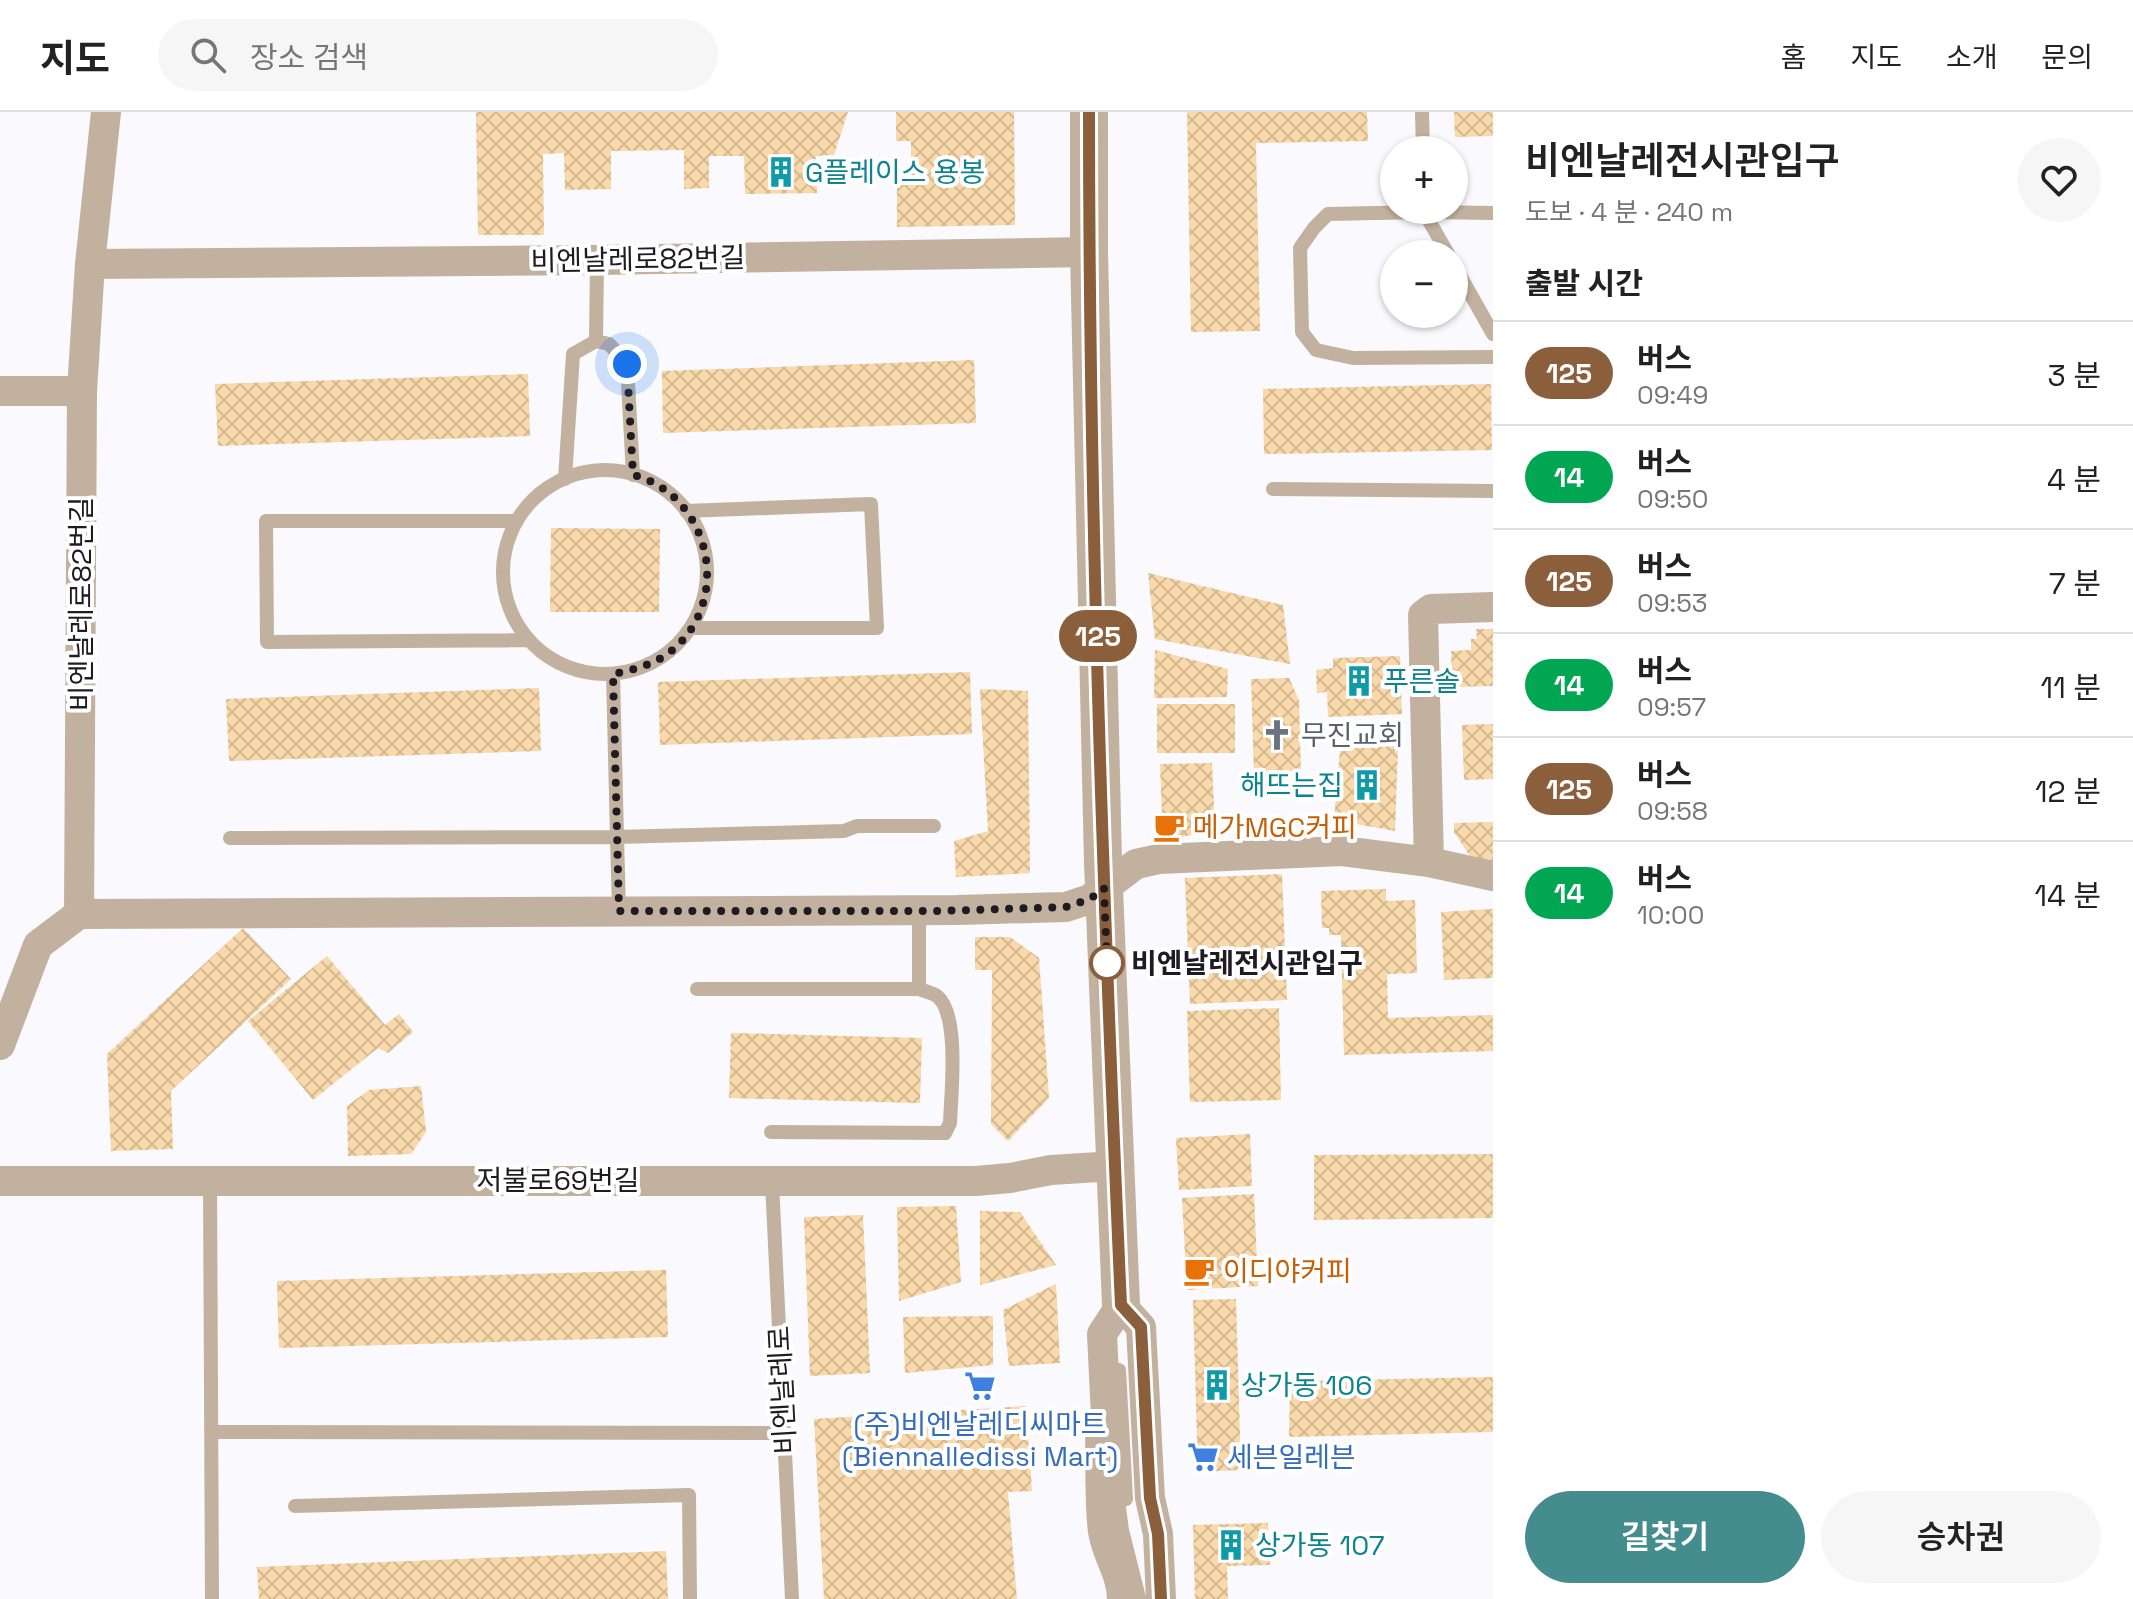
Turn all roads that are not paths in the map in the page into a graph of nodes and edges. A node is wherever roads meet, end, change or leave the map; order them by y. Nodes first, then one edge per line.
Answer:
1 (106, 112) edge
2 (1089, 112) edge
3 (1422, 112) edge
4 (1423, 136) edge
5 (1380, 212) edge
6 (1468, 212) edge
7 (1493, 213) edge
8 (1089, 252) junction
9 (597, 260) junction
10 (90, 264) junction
11 (1468, 290) edge
12 (1493, 334) edge
13 (596, 341) junction
14 (1493, 357) edge
15 (0, 391) edge
16 (82, 391) junction
17 (633, 475) junction
18 (565, 479) junction
19 (1273, 489) dead end
20 (1493, 491) edge
21 (686, 511) junction
22 (517, 521) junction
23 (1493, 607) edge
24 (691, 628) junction
25 (528, 640) junction
26 (613, 674) junction
27 (934, 826) dead end
28 (617, 837) junction
29 (230, 838) dead end
30 (1429, 862) junction
31 (1493, 876) edge
32 (1104, 888) junction
33 (619, 911) junction
34 (919, 911) junction
35 (79, 914) junction
36 (697, 989) dead end
37 (919, 989) junction
38 (0, 1045) edge
39 (771, 1132) dead end
40 (1115, 1166) junction
41 (0, 1181) edge
42 (210, 1181) junction
43 (772, 1182) junction
44 (1115, 1332) junction
45 (212, 1432) junction
46 (784, 1433) junction
47 (1126, 1499) dead end
48 (295, 1506) dead end
49 (212, 1599) edge
50 (690, 1599) edge
51 (792, 1599) edge
52 (1114, 1599) edge
53 (1131, 1599) edge
54 (1161, 1599) edge

1 - 10 street
2 - 8 street
3 - 4 lane
5 - 14 lane
6 - 7 lane
8 - 9 street, 비엔날레로82번길
8 - 32 street
9 - 10 street, 비엔날레로82번길
9 - 13 lane
10 - 16 street, 비엔날레로82번길
11 - 12 lane
13 - 17 lane
13 - 18 lane
15 - 16 street
16 - 35 street, 비엔날레로82번길
17 - 18 lane
17 - 21 lane
18 - 22 lane
19 - 20 lane
21 - 24 lane
21 - 24 lane
22 - 25 lane
22 - 25 lane
23 - 30 street
24 - 26 lane
25 - 26 lane
26 - 28 lane
27 - 28 lane
28 - 29 lane
28 - 33 lane
30 - 31 street
30 - 32 street
32 - 34 street
32 - 40 street
33 - 34 street
33 - 35 street
34 - 37 lane
35 - 38 street
36 - 37 lane
37 - 39 lane
40 - 43 street, 저불로69번길
40 - 44 street
41 - 42 street, 저불로69번길
42 - 43 street, 저불로69번길
42 - 45 lane
43 - 46 lane, 비엔날레로
44 - 47 lane
44 - 52 lane
44 - 53 street
44 - 54 street
45 - 46 lane
45 - 49 lane
46 - 51 lane, 비엔날레로
48 - 50 lane

